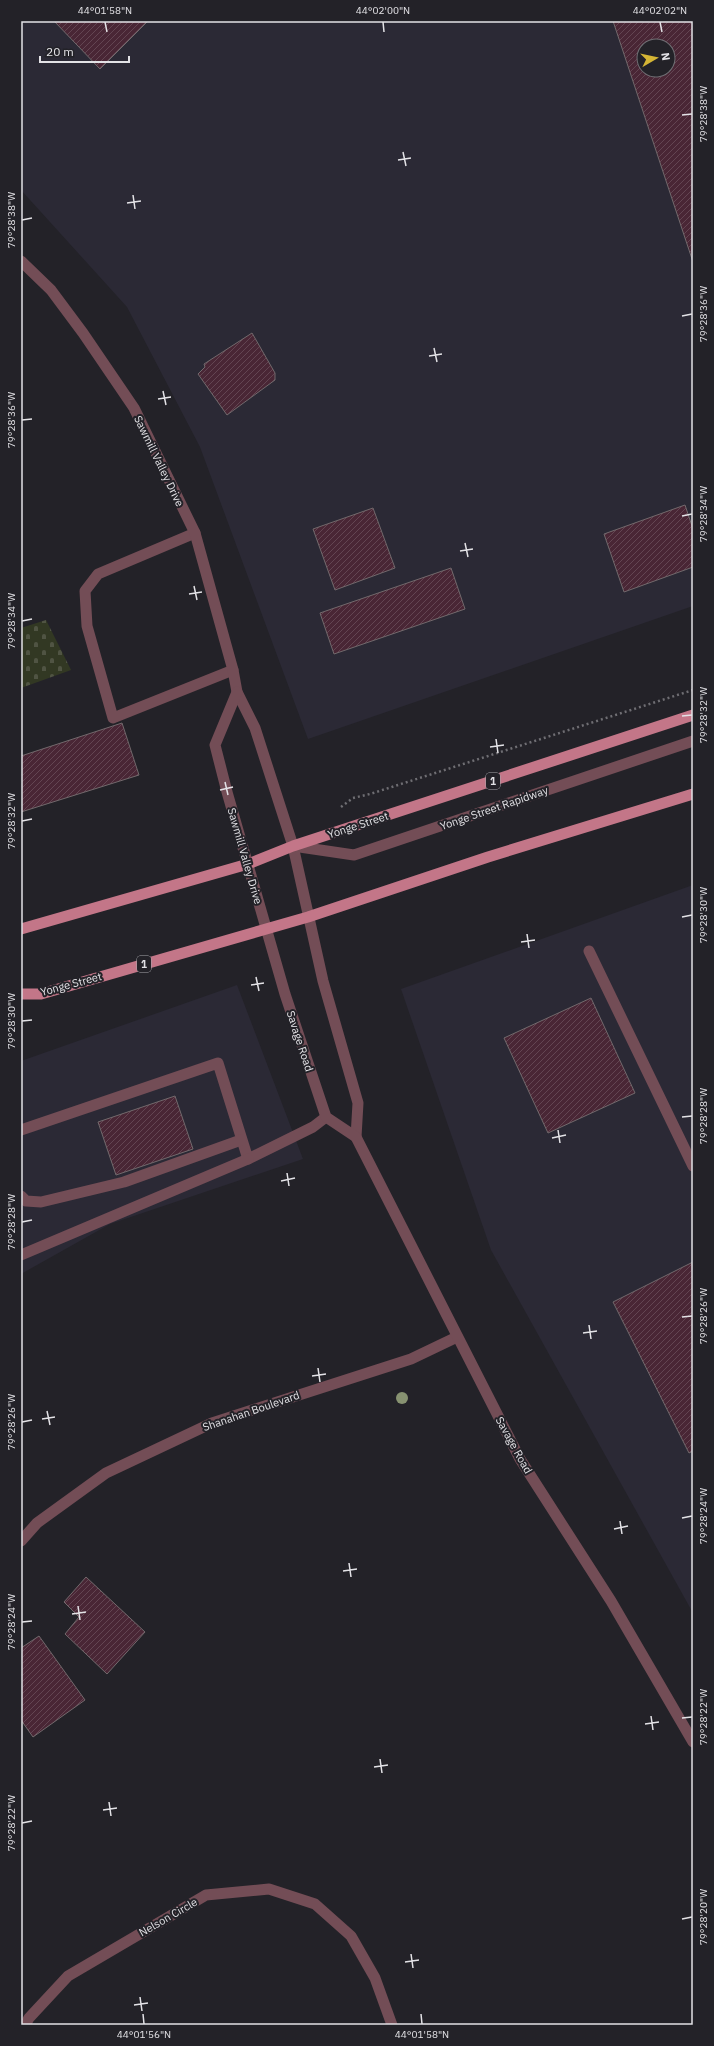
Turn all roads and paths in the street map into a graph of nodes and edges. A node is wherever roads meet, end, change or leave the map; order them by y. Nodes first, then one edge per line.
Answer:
1 (21, 261) edge
2 (195, 533) junction
3 (233, 670) junction
4 (237, 692) junction
5 (693, 715) edge
6 (693, 741) edge
7 (693, 794) edge
8 (293, 846) junction
9 (248, 864) junction
10 (308, 917) junction
11 (21, 929) edge
12 (266, 929) junction
13 (589, 951) dead end
14 (21, 994) edge
15 (326, 1117) junction
16 (21, 1130) edge
17 (356, 1137) junction
18 (241, 1140) junction
19 (248, 1159) junction
20 (693, 1166) edge
21 (21, 1196) edge
22 (21, 1255) edge
23 (457, 1337) junction
24 (21, 1541) edge
25 (693, 1742) edge
26 (25, 2025) edge
27 (392, 2025) edge

1 - 2 street, Sawmill Valley Drive
2 - 3 street, Sawmill Valley Drive
2 - 3 street
3 - 4 street, Sawmill Valley Drive
4 - 8 street, Sawmill Valley Drive
4 - 9 street, Sawmill Valley Drive
5 - 8 main road, Yonge Street / 1
6 - 8 street, Yonge Street Rapidway
7 - 10 main road, Yonge Street / 1
8 - 9 main road, Yonge Street / 1
8 - 10 street, Sawmill Valley Drive
9 - 11 main road, Yonge Street / 1
9 - 12 street, Sawmill Valley Drive
10 - 12 main road, Yonge Street / 1
10 - 17 street
12 - 14 main road, Yonge Street / 1
12 - 15 street, Savage Road
13 - 20 street
15 - 17 street, Savage Road
15 - 19 street
16 - 18 street
17 - 23 street, Savage Road
18 - 19 street
18 - 21 street
19 - 22 street
23 - 24 street, Shanahan Boulevard
23 - 25 street, Savage Road
26 - 27 street, Nelson Circle

